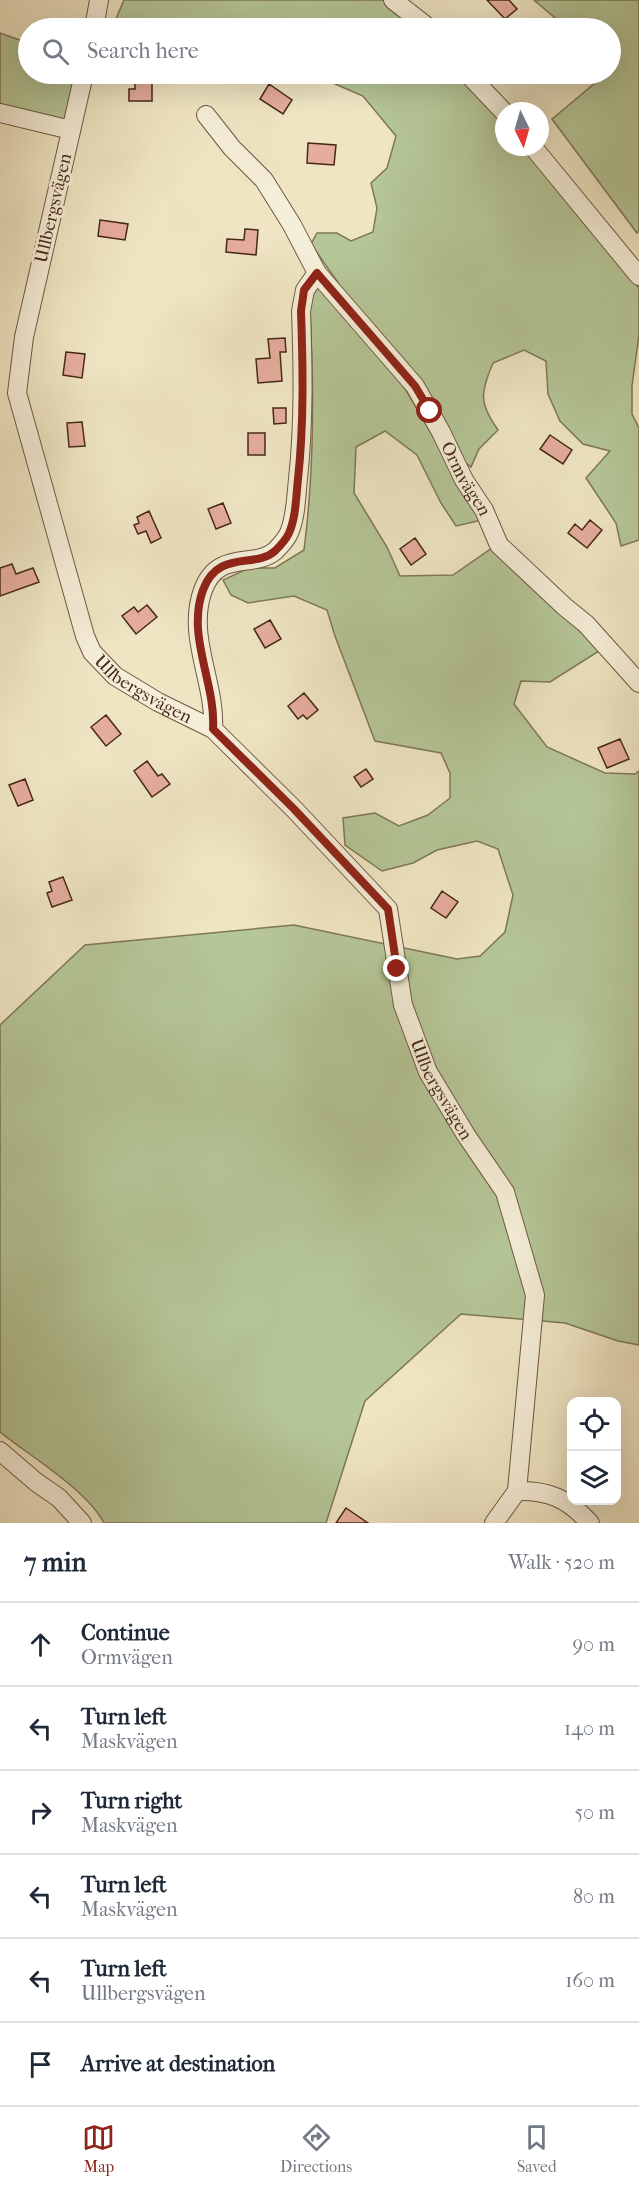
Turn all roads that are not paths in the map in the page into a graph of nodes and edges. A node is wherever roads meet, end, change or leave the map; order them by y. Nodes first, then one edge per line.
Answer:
1 (99, 0) edge
2 (393, 0) edge
3 (96, 18) edge
4 (416, 18) edge
5 (82, 84) edge
6 (477, 84) edge
7 (495, 102) edge
8 (0, 113) edge
9 (206, 115) dead end
10 (71, 130) junction
11 (540, 156) edge
12 (317, 273) junction
13 (639, 276) edge
14 (8, 393) edge
15 (639, 683) edge
16 (213, 729) junction
17 (0, 1450) edge
18 (517, 1491) junction
19 (82, 1523) edge
20 (494, 1523) edge
21 (590, 1523) edge

1 - 3 street
2 - 4 street
5 - 10 street, Ullbergsvägen
6 - 7 street
8 - 10 street
9 - 12 street, Ormvägen
10 - 14 street, Ullbergsvägen
11 - 13 street
12 - 15 street, Ormvägen
12 - 16 street
14 - 16 street, Ullbergsvägen
16 - 18 street, Ullbergsvägen
17 - 19 street
18 - 20 street
18 - 21 street

